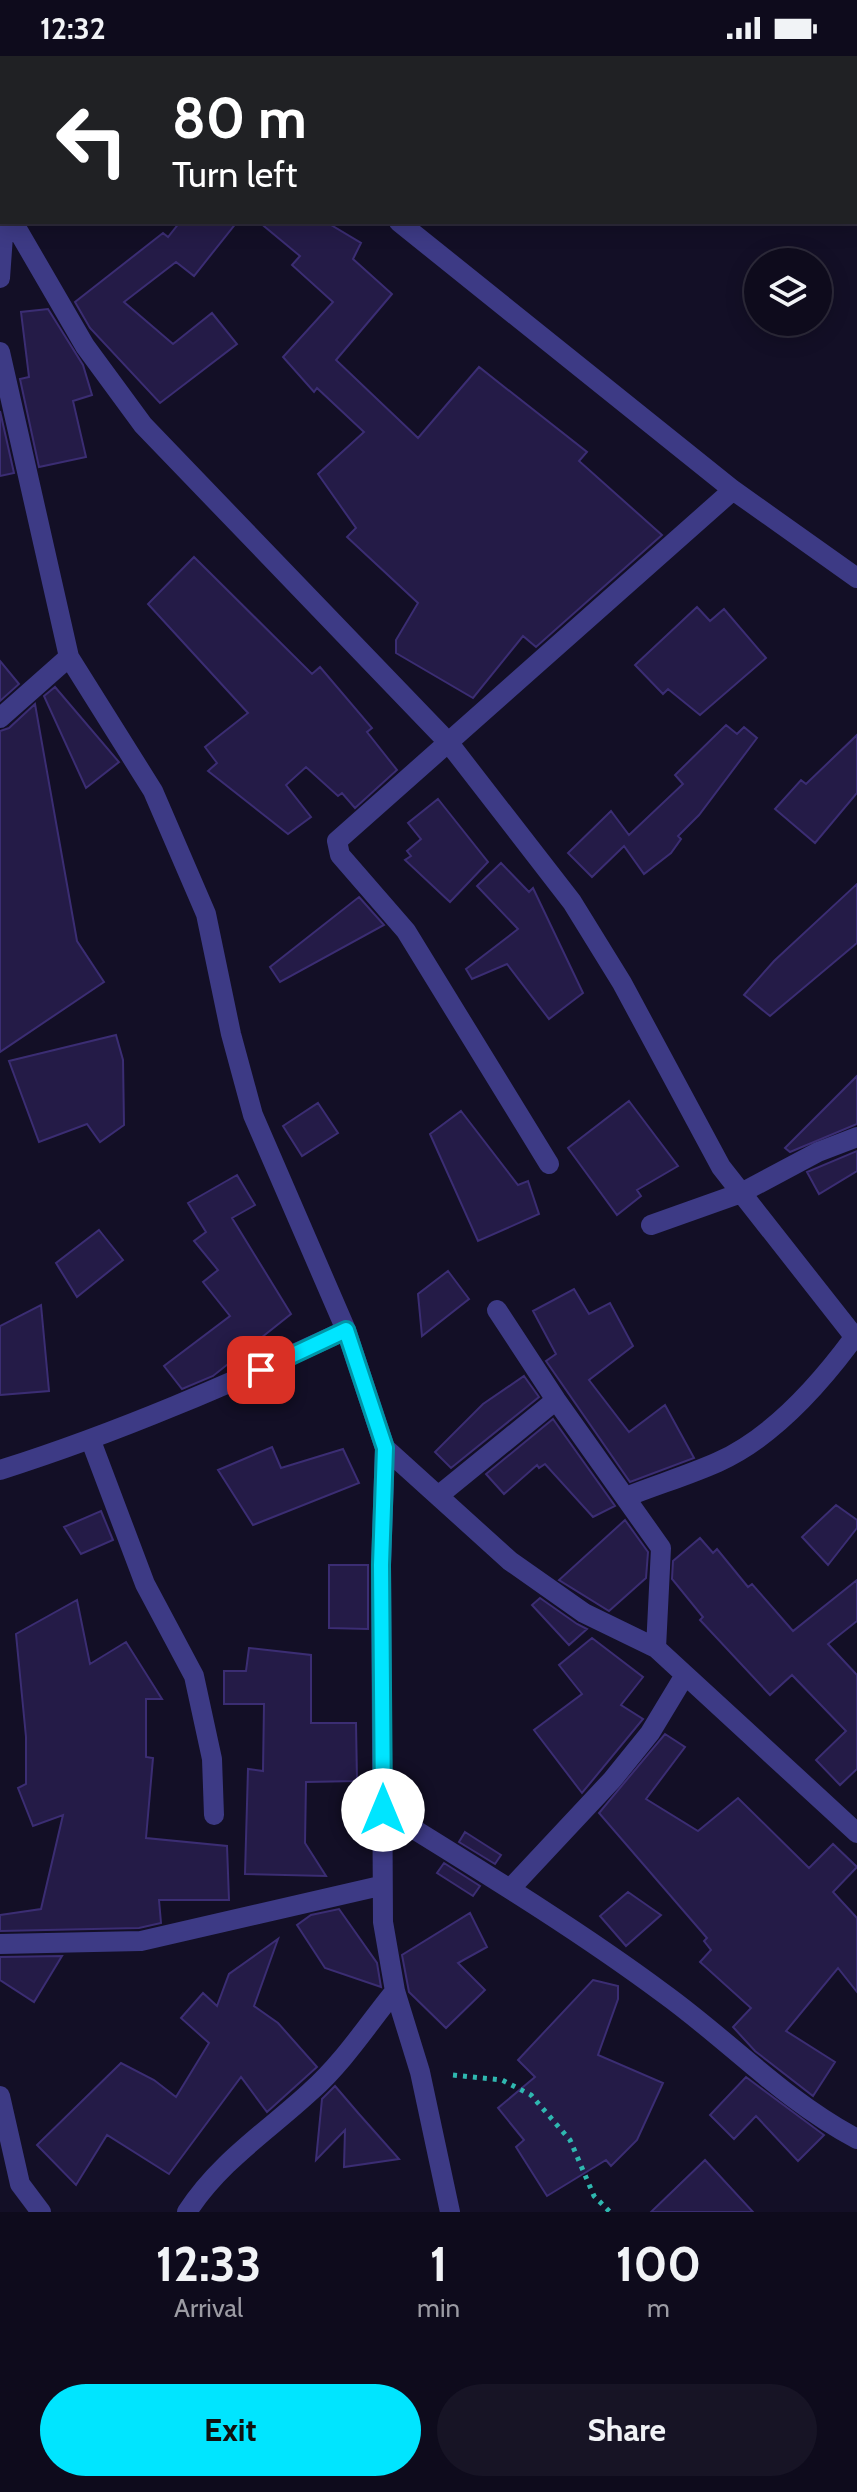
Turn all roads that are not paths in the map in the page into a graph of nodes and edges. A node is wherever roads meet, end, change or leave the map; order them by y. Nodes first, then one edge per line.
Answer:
1 (4, 224) edge
2 (14, 224) edge
3 (406, 225) edge
4 (0, 278) edge
5 (0, 352) edge
6 (733, 490) junction
7 (857, 578) edge
8 (69, 657) junction
9 (0, 718) edge
10 (448, 742) junction
11 (857, 1137) edge
12 (549, 1164) dead end
13 (741, 1193) junction
14 (651, 1225) dead end
15 (497, 1310) dead end
16 (346, 1330) junction
17 (855, 1340) edge
18 (556, 1400) junction
19 (91, 1441) junction
20 (385, 1448) junction
21 (0, 1470) edge
22 (438, 1496) junction
23 (626, 1497) junction
24 (656, 1648) junction
25 (685, 1675) junction
26 (383, 1810) junction
27 (214, 1815) dead end
28 (857, 1833) edge
29 (380, 1886) junction
30 (510, 1889) junction
31 (0, 1944) edge
32 (395, 1991) junction
33 (0, 2096) edge
34 (857, 2139) edge
35 (41, 2212) edge
36 (187, 2212) edge
37 (450, 2212) edge

1 - 4 street
2 - 10 street
3 - 6 street
5 - 8 street
6 - 7 street
6 - 10 street
8 - 9 street
8 - 16 street
10 - 12 street
10 - 13 street
11 - 13 street
13 - 14 street
13 - 17 street
15 - 18 street
16 - 19 street
16 - 20 street
17 - 23 street
18 - 22 street
18 - 23 street
19 - 21 street
19 - 27 street
20 - 22 street
20 - 26 street
22 - 24 street
23 - 24 street
24 - 25 street
25 - 28 street
25 - 30 street
26 - 29 street
26 - 30 street
29 - 31 street
29 - 32 street
30 - 34 street
32 - 36 street
32 - 37 street
33 - 35 street

